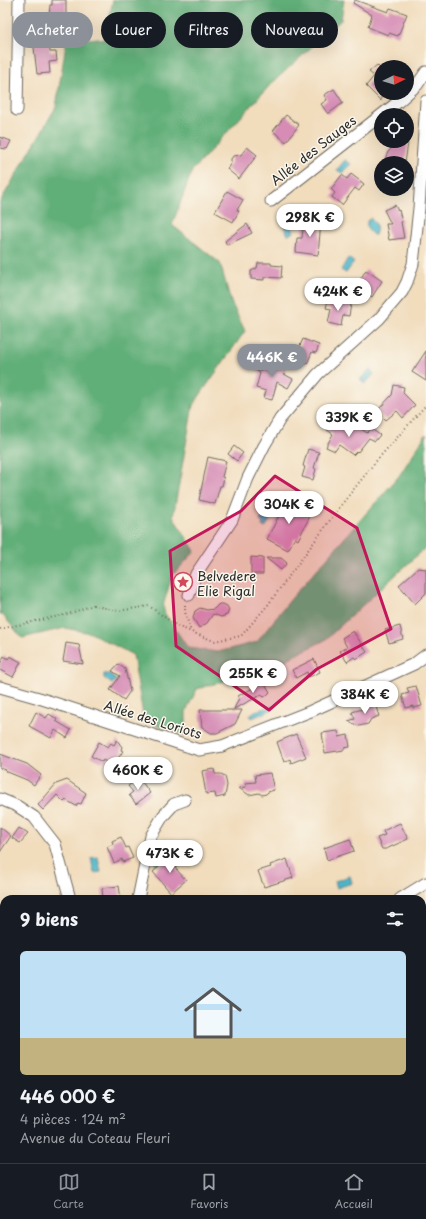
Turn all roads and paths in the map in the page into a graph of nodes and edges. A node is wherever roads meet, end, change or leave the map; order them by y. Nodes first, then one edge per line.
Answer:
1 (20, 0) edge
2 (426, 72) edge
3 (426, 101) edge
4 (17, 110) dead end
5 (271, 201) dead end
6 (426, 405) edge
7 (189, 595) joint
8 (0, 629) edge
9 (191, 632) junction
10 (426, 655) edge
11 (0, 687) edge
12 (0, 799) edge
13 (185, 800) dead end
14 (426, 883) edge
15 (69, 895) edge
16 (139, 895) edge
17 (406, 895) edge

1 - 4 street
2 - 5 street, Allée des Sauges
3 - 7 street
6 - 9 path
7 - 9 path
8 - 9 path
10 - 11 street, Allée des Loriots
12 - 15 street
13 - 16 street
14 - 17 street

